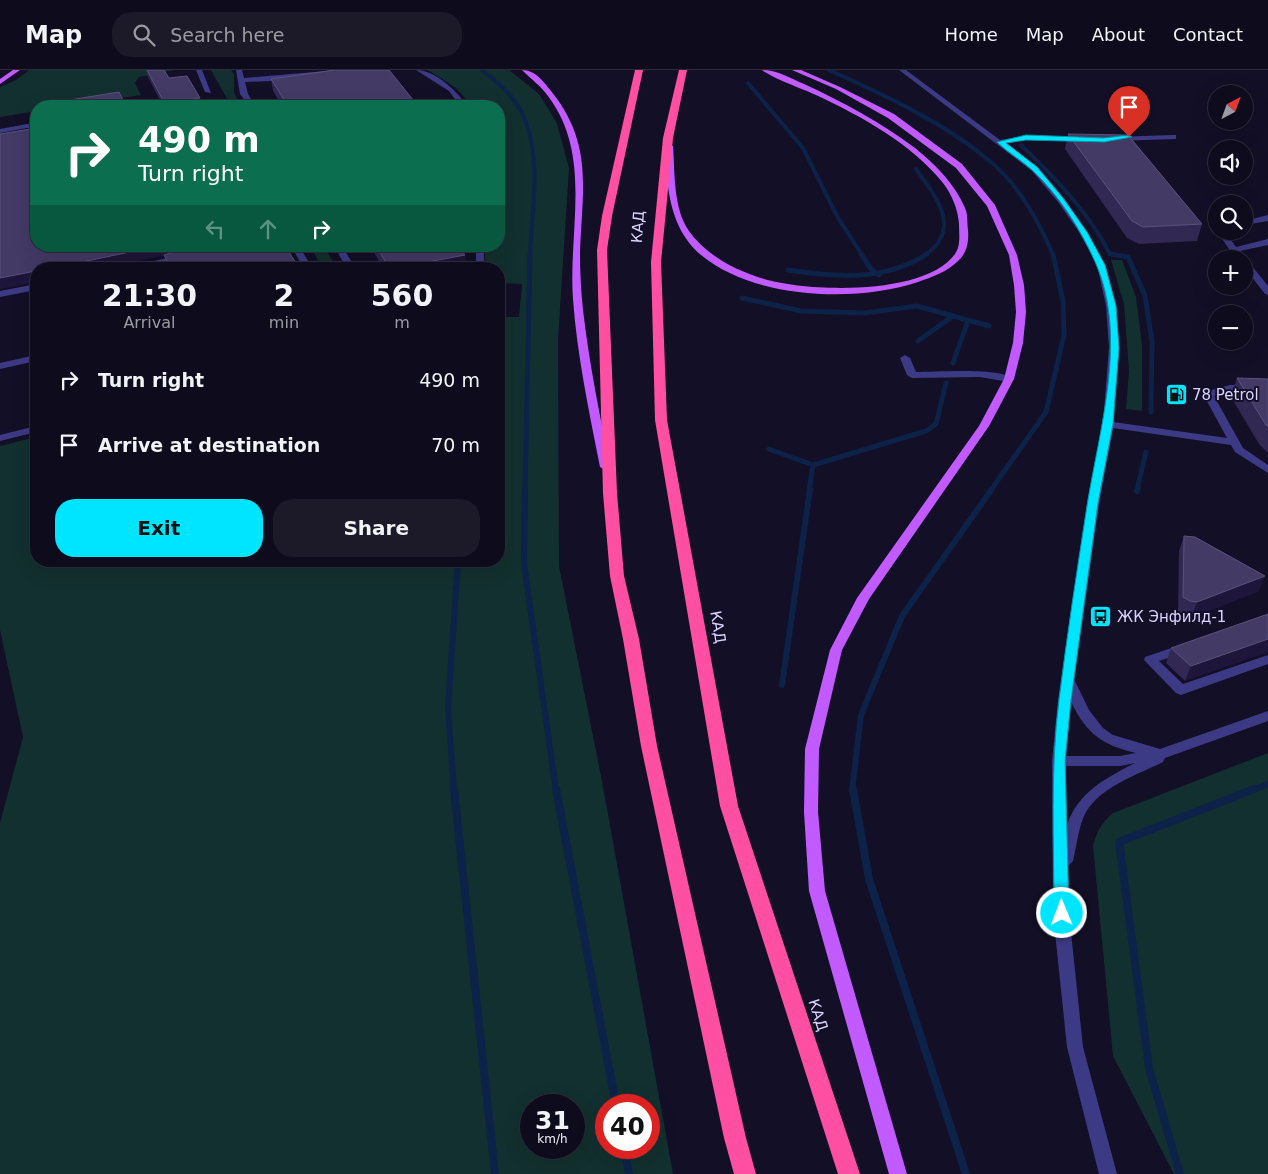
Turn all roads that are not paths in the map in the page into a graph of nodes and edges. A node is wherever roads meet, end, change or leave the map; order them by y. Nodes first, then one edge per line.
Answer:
1 (17, 70) edge
2 (199, 70) edge
3 (238, 70) edge
4 (266, 70) edge
5 (333, 70) edge
6 (419, 70) edge
7 (525, 70) edge
8 (638, 70) edge
9 (683, 70) edge
10 (765, 70) edge
11 (795, 70) edge
12 (902, 70) edge
13 (271, 79) junction
14 (242, 80) junction
15 (0, 82) edge
16 (209, 92) dead end
17 (248, 100) edge
18 (458, 100) edge
19 (30, 126) edge
20 (0, 130) edge
21 (1173, 137) dead end
22 (668, 138) junction
23 (1089, 140) edge
24 (1104, 140) edge
25 (1000, 142) junction
26 (1268, 218) edge
27 (1253, 221) edge
28 (1226, 240) edge
29 (1268, 242) edge
30 (1234, 250) joint
31 (190, 256) edge
32 (160, 262) edge
33 (1253, 273) edge
34 (30, 288) edge
35 (1268, 292) edge
36 (0, 294) edge
37 (905, 358) dead end
38 (30, 359) edge
39 (0, 366) edge
40 (1009, 379) junction
41 (1268, 387) edge
42 (1108, 424) junction
43 (30, 430) edge
44 (0, 438) edge
45 (1234, 442) junction
46 (1268, 470) edge
47 (610, 493) junction
48 (1195, 643) edge
49 (1268, 659) edge
50 (1068, 679) junction
51 (1268, 716) edge
52 (1166, 753) junction
53 (1059, 761) junction
54 (1061, 879) junction
55 (745, 1174) edge
56 (849, 1174) edge
57 (898, 1174) edge
58 (1108, 1174) edge

1 - 15 main road
2 - 16 street
3 - 14 street
4 - 13 street
5 - 13 street
6 - 18 street
7 - 47 main road
8 - 47 highway, КАД
9 - 22 highway, КАД
10 - 22 main road
11 - 40 main road
12 - 25 street
13 - 14 street
14 - 17 street
19 - 20 street
21 - 24 street
22 - 56 highway, КАД
23 - 25 street
25 - 42 street
26 - 27 street
28 - 30 street
29 - 30 street
31 - 32 street
33 - 35 street
34 - 36 street
37 - 40 street
38 - 39 street
40 - 57 main road
41 - 45 street
42 - 45 street
42 - 50 street
43 - 44 street
45 - 46 street
47 - 55 highway, КАД
48 - 49 street
50 - 52 street
50 - 53 street
51 - 52 street
52 - 53 street
52 - 54 street
53 - 54 street
54 - 58 street

